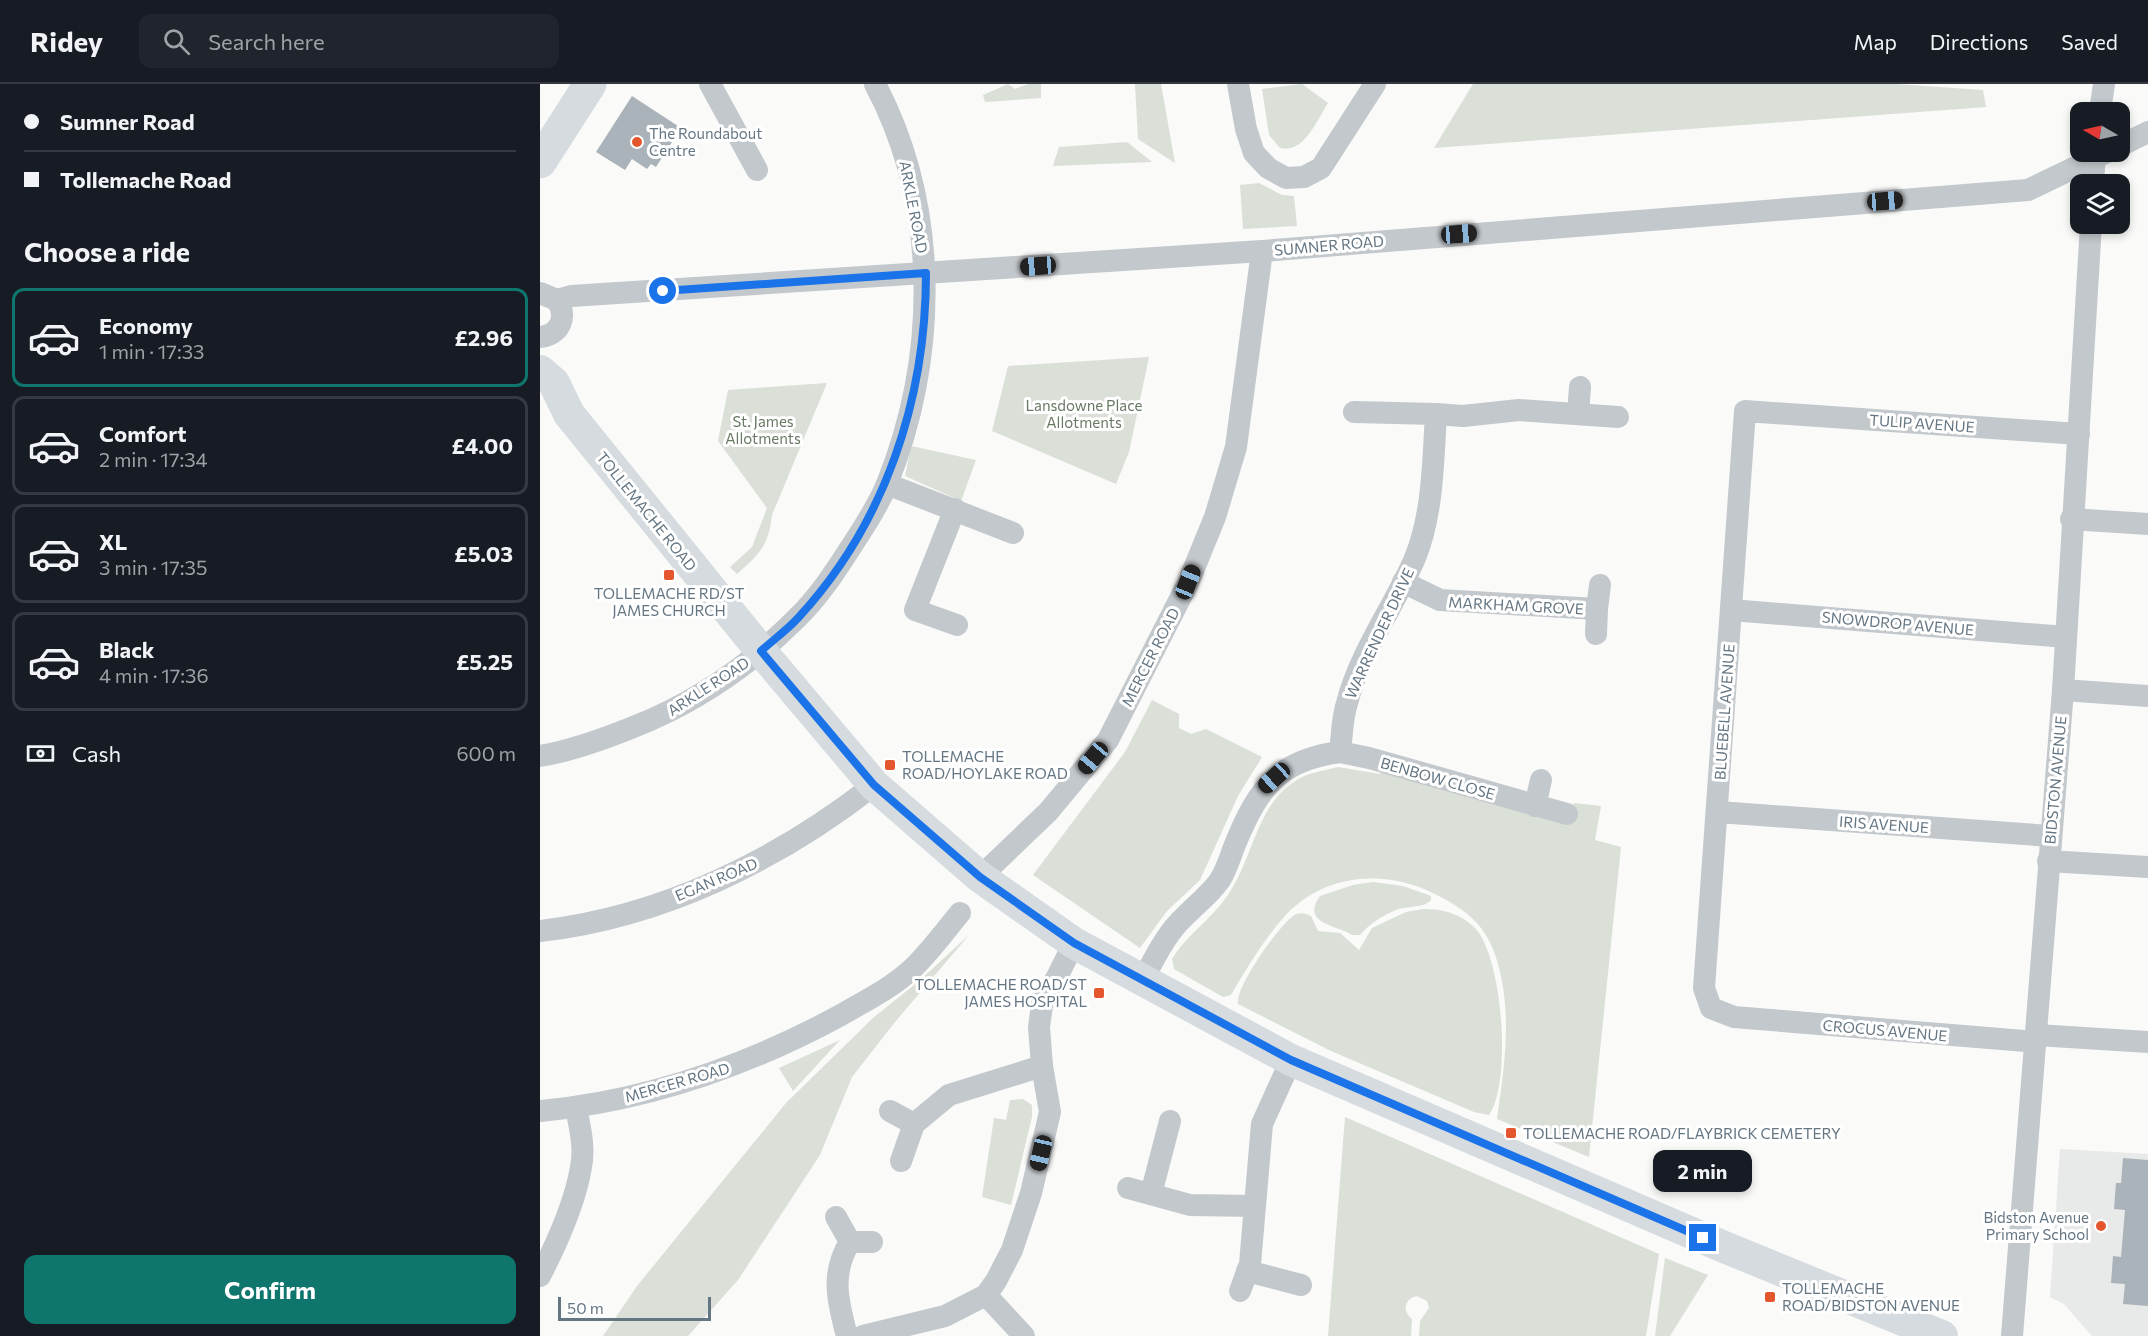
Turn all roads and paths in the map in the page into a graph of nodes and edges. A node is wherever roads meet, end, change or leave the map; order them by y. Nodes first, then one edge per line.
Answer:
1 (590, 84) edge
2 (710, 84) edge
3 (875, 84) edge
4 (1238, 84) edge
5 (1375, 84) edge
6 (2104, 84) edge
7 (2101, 102) edge
8 (568, 117) junction
9 (2148, 132) edge
10 (2130, 141) edge
11 (540, 145) edge
12 (540, 162) edge
13 (2082, 162) edge
14 (757, 170) dead end
15 (2090, 234) edge
16 (1262, 251) junction
17 (926, 273) junction
18 (548, 297) edge
19 (540, 337) edge
20 (540, 371) edge
21 (1580, 387) dead end
22 (540, 394) edge
23 (1354, 412) dead end
24 (1764, 412) joint
25 (569, 414) junction
26 (1436, 414) junction
27 (1578, 414) junction
28 (1618, 417) dead end
29 (2079, 434) junction
30 (886, 484) junction
31 (955, 509) junction
32 (2071, 519) junction
33 (2148, 524) edge
34 (1013, 533) dead end
35 (1403, 582) junction
36 (1600, 585) dead end
37 (1597, 609) junction
38 (1731, 610) junction
39 (957, 625) dead end
40 (1596, 634) dead end
41 (2066, 637) junction
42 (761, 651) junction
43 (2063, 690) junction
44 (2148, 696) edge
45 (1340, 752) junction
46 (540, 756) edge
47 (1541, 780) dead end
48 (874, 785) junction
49 (1535, 806) junction
50 (1718, 812) junction
51 (1567, 814) dead end
52 (2050, 836) junction
53 (2048, 861) junction
54 (2148, 867) edge
55 (980, 877) junction
56 (960, 913) dead end
57 (540, 931) edge
58 (1074, 943) junction
59 (1142, 981) junction
60 (1734, 1017) joint
61 (2036, 1039) junction
62 (2148, 1042) edge
63 (1291, 1060) junction
64 (1042, 1066) junction
65 (576, 1108) junction
66 (540, 1111) edge
67 (890, 1111) dead end
68 (1170, 1121) dead end
69 (914, 1124) junction
70 (901, 1161) dead end
71 (1128, 1188) dead end
72 (1151, 1194) junction
73 (1254, 1206) junction
74 (836, 1217) dead end
75 (540, 1276) edge
76 (1301, 1285) dead end
77 (986, 1295) junction
78 (903, 1331) edge
79 (847, 1336) edge
80 (863, 1336) edge
81 (1024, 1336) edge
82 (1942, 1336) edge
83 (2012, 1336) edge

1 - 8 main road
2 - 14 street
3 - 17 street, ARKLE ROAD
4 - 5 street
6 - 7 street
8 - 11 main road
8 - 12 main road
9 - 10 street
13 - 16 street, SUMNER ROAD
15 - 29 street, BIDSTON AVENUE
16 - 17 street, SUMNER ROAD
16 - 55 street, MERCER ROAD
17 - 18 street, SUMNER ROAD
17 - 30 street, ARKLE ROAD
18 - 19 street, SUMNER ROAD
20 - 25 street, TOLLEMACHE ROAD
21 - 27 street
22 - 25 street, TOLLEMACHE ROAD
23 - 26 street
24 - 29 street, TULIP AVENUE
24 - 38 street, BLUEBELL AVENUE
25 - 42 street, TOLLEMACHE ROAD
26 - 27 street
26 - 35 street, WARRENDER DRIVE
27 - 28 street
29 - 32 street, BIDSTON AVENUE
30 - 31 street
30 - 42 street, ARKLE ROAD
31 - 34 street
31 - 39 street
32 - 33 street
32 - 41 street, BIDSTON AVENUE
35 - 37 street, MARKHAM GROVE
35 - 45 street, WARRENDER DRIVE
36 - 37 street, MARKHAM GROVE
37 - 40 street, MARKHAM GROVE
38 - 41 street, SNOWDROP AVENUE
38 - 50 street, BLUEBELL AVENUE
41 - 43 street, BIDSTON AVENUE
42 - 46 street, ARKLE ROAD
42 - 48 street, TOLLEMACHE ROAD
43 - 44 street
43 - 52 street, BIDSTON AVENUE
45 - 49 street, BENBOW CLOSE
45 - 59 street
47 - 49 street
48 - 55 street, TOLLEMACHE ROAD
48 - 57 street, EGAN ROAD
49 - 51 street, BENBOW CLOSE
50 - 52 street, IRIS AVENUE
50 - 60 street, BLUEBELL AVENUE
52 - 53 street, BIDSTON AVENUE
53 - 54 street
53 - 61 street, BIDSTON AVENUE
55 - 58 street, TOLLEMACHE ROAD
56 - 65 street, MERCER ROAD
58 - 59 street, TOLLEMACHE ROAD
58 - 64 street
59 - 63 street, TOLLEMACHE ROAD
60 - 61 street, CROCUS AVENUE
61 - 62 street, CROCUS AVENUE
61 - 83 street, BIDSTON AVENUE
63 - 73 street
63 - 82 street, TOLLEMACHE ROAD
64 - 69 street
64 - 77 street
65 - 66 street, MERCER ROAD
65 - 75 street
67 - 69 street
68 - 72 street
69 - 70 street
71 - 72 street
72 - 73 street
73 - 76 street
74 - 79 street
77 - 78 street
77 - 81 street
78 - 80 street

